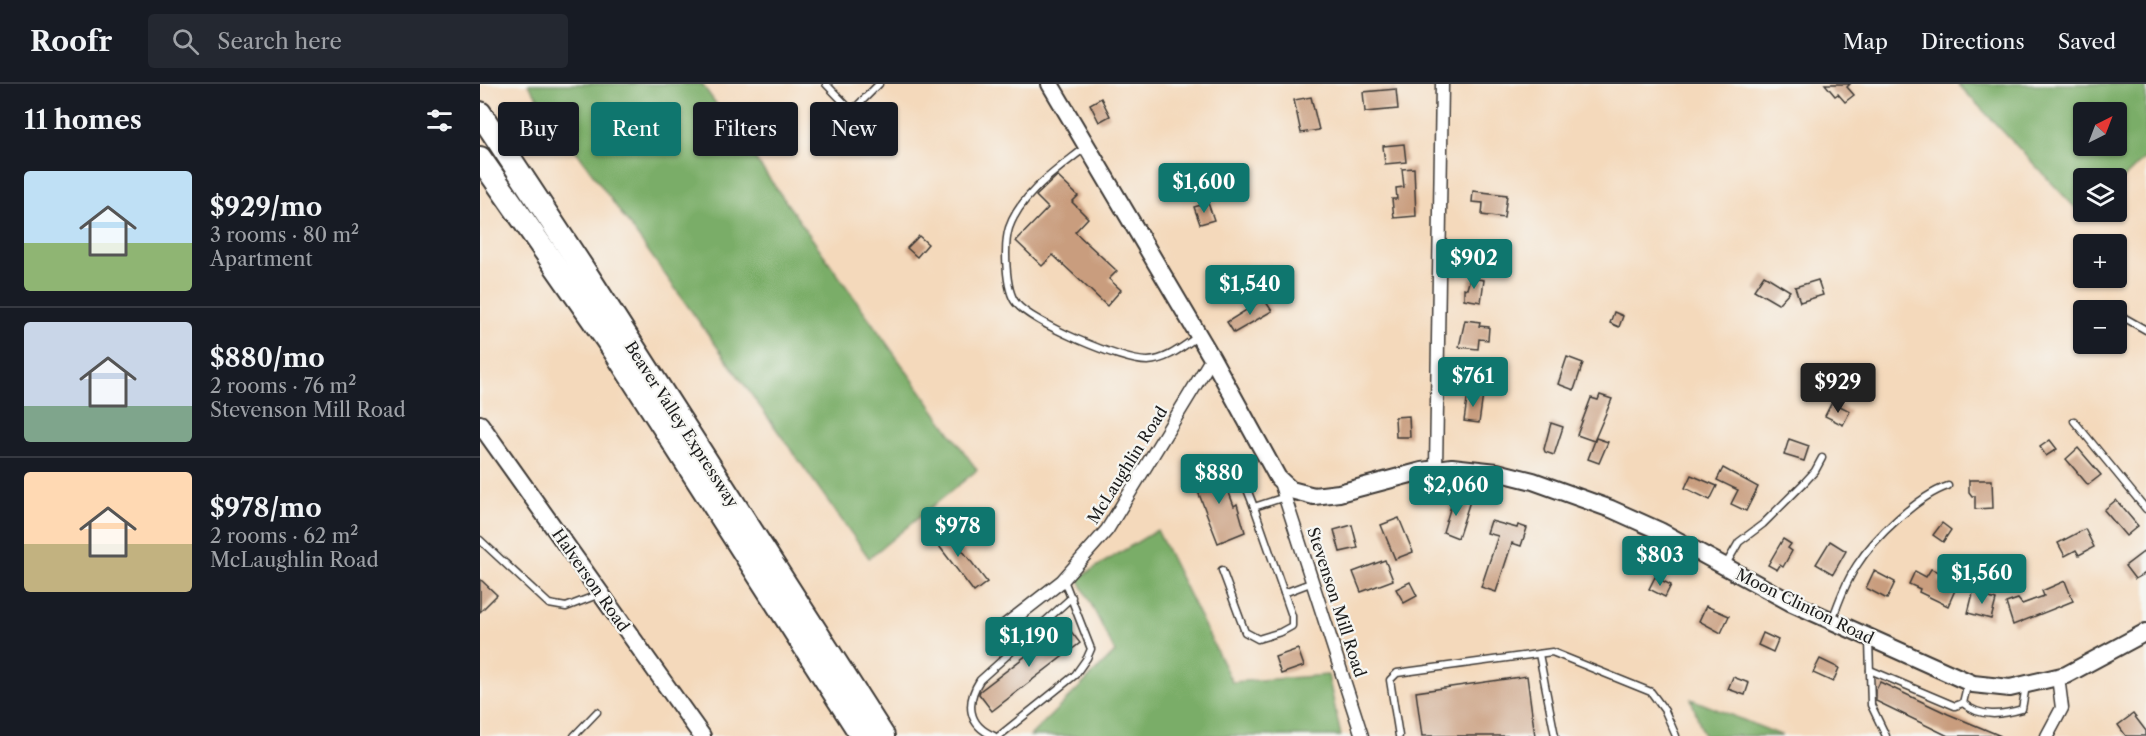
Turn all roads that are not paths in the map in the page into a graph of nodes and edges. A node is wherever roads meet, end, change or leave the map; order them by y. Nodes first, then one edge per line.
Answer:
1 (826, 84) edge
2 (879, 84) edge
3 (1050, 84) edge
4 (1442, 84) edge
5 (480, 113) edge
6 (1087, 146) junction
7 (480, 158) edge
8 (2127, 320) edge
9 (2146, 330) edge
10 (1199, 336) junction
11 (1212, 358) junction
12 (2074, 421) dead end
13 (480, 424) edge
14 (1822, 458) dead end
15 (1239, 469) dead end
16 (1436, 469) junction
17 (1278, 478) junction
18 (1948, 486) dead end
19 (1285, 497) junction
20 (1254, 507) junction
21 (2146, 509) edge
22 (480, 540) edge
23 (1725, 566) junction
24 (1222, 570) dead end
25 (1064, 579) junction
26 (1313, 582) junction
27 (1284, 593) junction
28 (601, 594) junction
29 (1072, 597) junction
30 (1832, 621) junction
31 (1003, 627) dead end
32 (2146, 632) edge
33 (1869, 638) junction
34 (1539, 654) junction
35 (1870, 670) junction
36 (2058, 677) junction
37 (1968, 682) junction
38 (2026, 686) junction
39 (1963, 703) junction
40 (597, 712) dead end
41 (574, 736) edge
42 (702, 736) edge
43 (862, 736) edge
44 (883, 736) edge
45 (994, 736) edge
46 (999, 736) edge
47 (1362, 736) edge
48 (1399, 736) edge
49 (1555, 736) edge
50 (1676, 736) edge
51 (1886, 736) edge
52 (2047, 736) edge

1 - 2 lane
3 - 6 street, Moon Clinton Road
4 - 16 street
5 - 44 highway, Beaver Valley Expressway
6 - 10 street, Moon Clinton Road
6 - 10 lane
7 - 43 highway, Beaver Valley Expressway
8 - 9 lane
10 - 11 street, Moon Clinton Road
11 - 17 street, Moon Clinton Road
11 - 25 street, McLaughlin Road
12 - 21 lane
13 - 28 street, Halverson Road
14 - 23 lane
15 - 20 lane
16 - 17 street, Moon Clinton Road
16 - 23 street, Moon Clinton Road
17 - 19 street, Stevenson Mill Road
18 - 30 lane
19 - 20 lane
19 - 26 street, Stevenson Mill Road
20 - 27 lane
22 - 28 lane
23 - 30 street, Moon Clinton Road
24 - 27 lane
25 - 29 lane
25 - 31 street, McLaughlin Road
26 - 27 lane
26 - 47 street, Stevenson Mill Road
28 - 42 street, Halverson Road
29 - 45 lane
29 - 46 lane
30 - 33 street, Moon Clinton Road
32 - 36 street, Moon Clinton Road
33 - 35 lane
33 - 37 street, Moon Clinton Road
34 - 48 lane
34 - 49 lane
34 - 50 lane
35 - 39 lane
35 - 51 lane
36 - 38 street, Moon Clinton Road
36 - 52 street
37 - 38 street, Moon Clinton Road
37 - 39 lane
38 - 39 lane
40 - 41 lane

